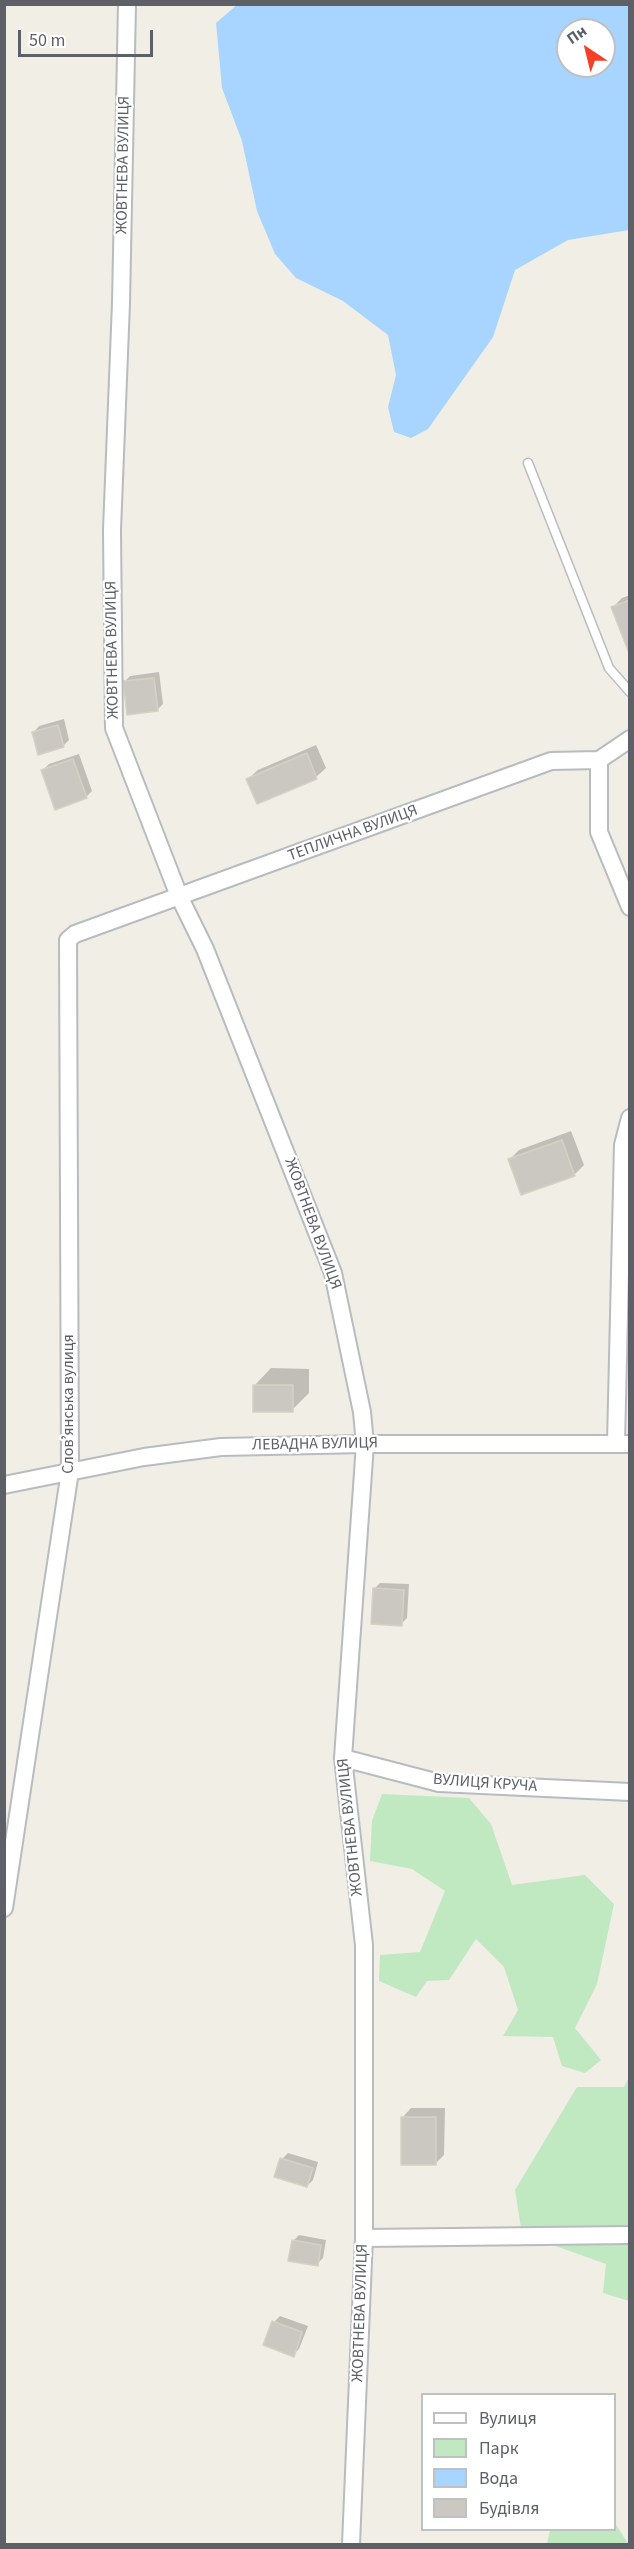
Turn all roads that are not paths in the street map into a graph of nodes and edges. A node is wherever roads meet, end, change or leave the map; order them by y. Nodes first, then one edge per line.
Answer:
1 (127, 4) edge
2 (528, 463) dead end
3 (630, 692) edge
4 (630, 739) edge
5 (599, 760) junction
6 (179, 896) junction
7 (630, 907) edge
8 (75, 934) joint
9 (630, 1118) edge
10 (365, 1444) junction
11 (623, 1444) edge
12 (70, 1471) junction
13 (4, 1485) edge
14 (343, 1758) junction
15 (630, 1792) edge
16 (4, 1908) edge
17 (630, 2235) edge
18 (364, 2238) junction
19 (351, 2544) edge

1 - 6 street, ЖОВТНЕВА ВУЛИЦЯ
2 - 3 lane
4 - 5 street
5 - 6 street, ТЕПЛИЧНА ВУЛИЦЯ
5 - 7 street
6 - 8 street, ТЕПЛИЧНА ВУЛИЦЯ
6 - 10 street, ЖОВТНЕВА ВУЛИЦЯ
8 - 12 street, Словʼянська вулиця
9 - 11 street
10 - 11 street, ЛЕВАДНА ВУЛИЦЯ
10 - 12 street, ЛЕВАДНА ВУЛИЦЯ
10 - 14 street, ЖОВТНЕВА ВУЛИЦЯ
12 - 13 street, ЛЕВАДНА ВУЛИЦЯ
12 - 16 street, Словʼянська вулиця
14 - 15 street, ВУЛИЦЯ КРУЧА
14 - 18 street, ЖОВТНЕВА ВУЛИЦЯ
17 - 18 street
18 - 19 street, ЖОВТНЕВА ВУЛИЦЯ

